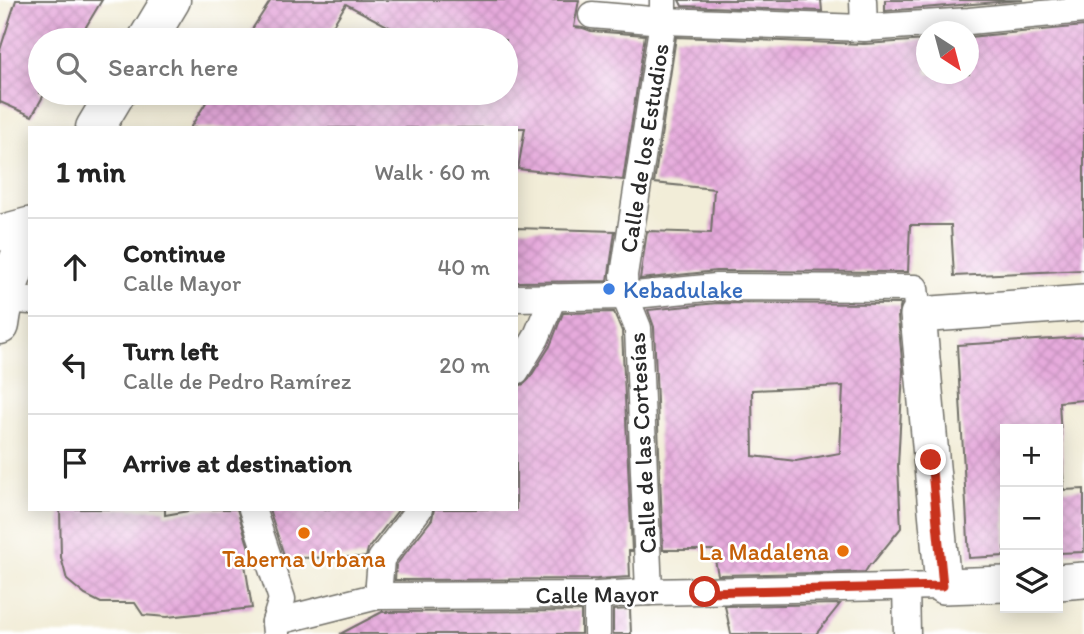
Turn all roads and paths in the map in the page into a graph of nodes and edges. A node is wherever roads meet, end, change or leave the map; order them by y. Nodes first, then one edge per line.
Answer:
1 (171, 0) edge
2 (863, 0) edge
3 (1084, 10) edge
4 (663, 11) edge
5 (592, 15) dead end
6 (154, 28) edge
7 (863, 29) junction
8 (109, 105) edge
9 (96, 126) edge
10 (28, 226) edge
11 (0, 233) edge
12 (28, 240) edge
13 (625, 296) junction
14 (518, 298) edge
15 (553, 298) junction
16 (1084, 303) edge
17 (12, 308) edge
18 (918, 315) junction
19 (518, 368) edge
20 (253, 511) edge
21 (417, 511) edge
22 (1084, 580) edge
23 (1063, 582) edge
24 (1000, 584) edge
25 (906, 586) junction
26 (943, 586) junction
27 (649, 592) junction
28 (597, 595) junction
29 (378, 596) junction
30 (276, 628) edge
31 (597, 634) edge
32 (907, 634) edge

1 - 6 street
2 - 7 street
3 - 7 street
4 - 5 street
4 - 7 street
4 - 13 street, Calle de los Estudios
8 - 9 street
10 - 11 street
12 - 17 street
13 - 15 street
13 - 18 street
13 - 27 street, Calle de las Cortesías
14 - 15 street
15 - 19 street
16 - 18 street
18 - 26 street
20 - 30 street
21 - 29 street
22 - 23 street
24 - 26 street, Calle Mayor
25 - 26 street, Calle Mayor
25 - 27 street, Calle Mayor
25 - 32 street
27 - 28 street, Calle Mayor
28 - 29 street, Calle Mayor
28 - 31 street
29 - 30 street, Calle Mayor

